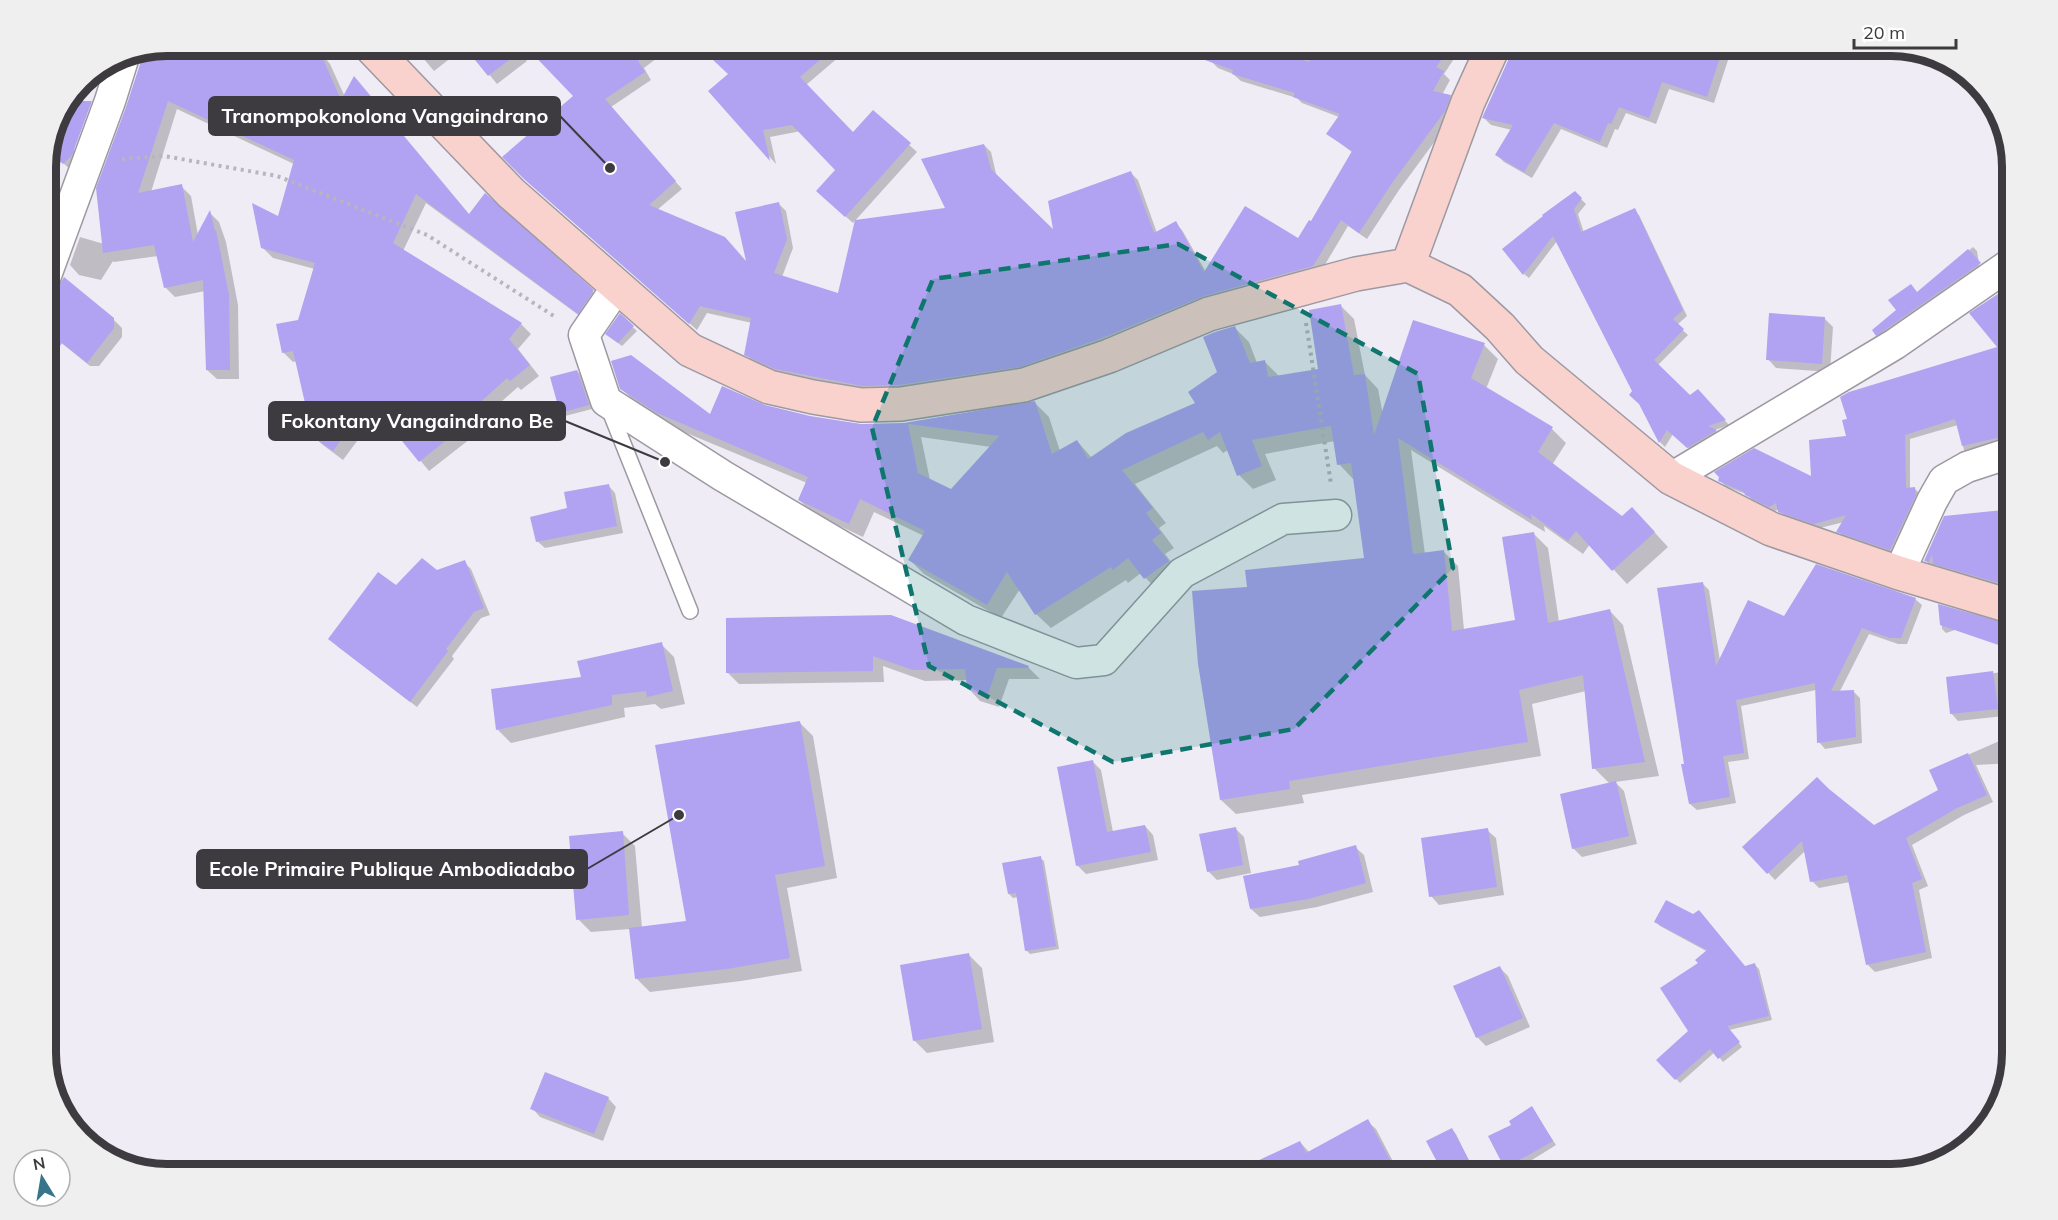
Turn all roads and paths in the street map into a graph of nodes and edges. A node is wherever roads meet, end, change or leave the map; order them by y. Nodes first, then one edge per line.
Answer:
1 (380, 56) edge
2 (1489, 56) edge
3 (121, 66) edge
4 (88, 161) junction
5 (56, 248) edge
6 (1408, 265) junction
7 (2002, 270) edge
8 (617, 287) junction
9 (1301, 289) junction
10 (584, 335) junction
11 (606, 400) junction
12 (2002, 456) edge
13 (1671, 478) junction
14 (1336, 515) joint
15 (1899, 573) junction
16 (2002, 604) edge
17 (690, 611) dead end

1 - 8 main road
2 - 6 main road
3 - 4 street
4 - 5 street
4 - 10 path
6 - 9 main road
6 - 13 main road
7 - 13 street
8 - 9 main road
8 - 10 street
9 - 14 path
10 - 11 street
11 - 14 street
11 - 17 lane
12 - 15 street
13 - 15 main road
15 - 16 main road

